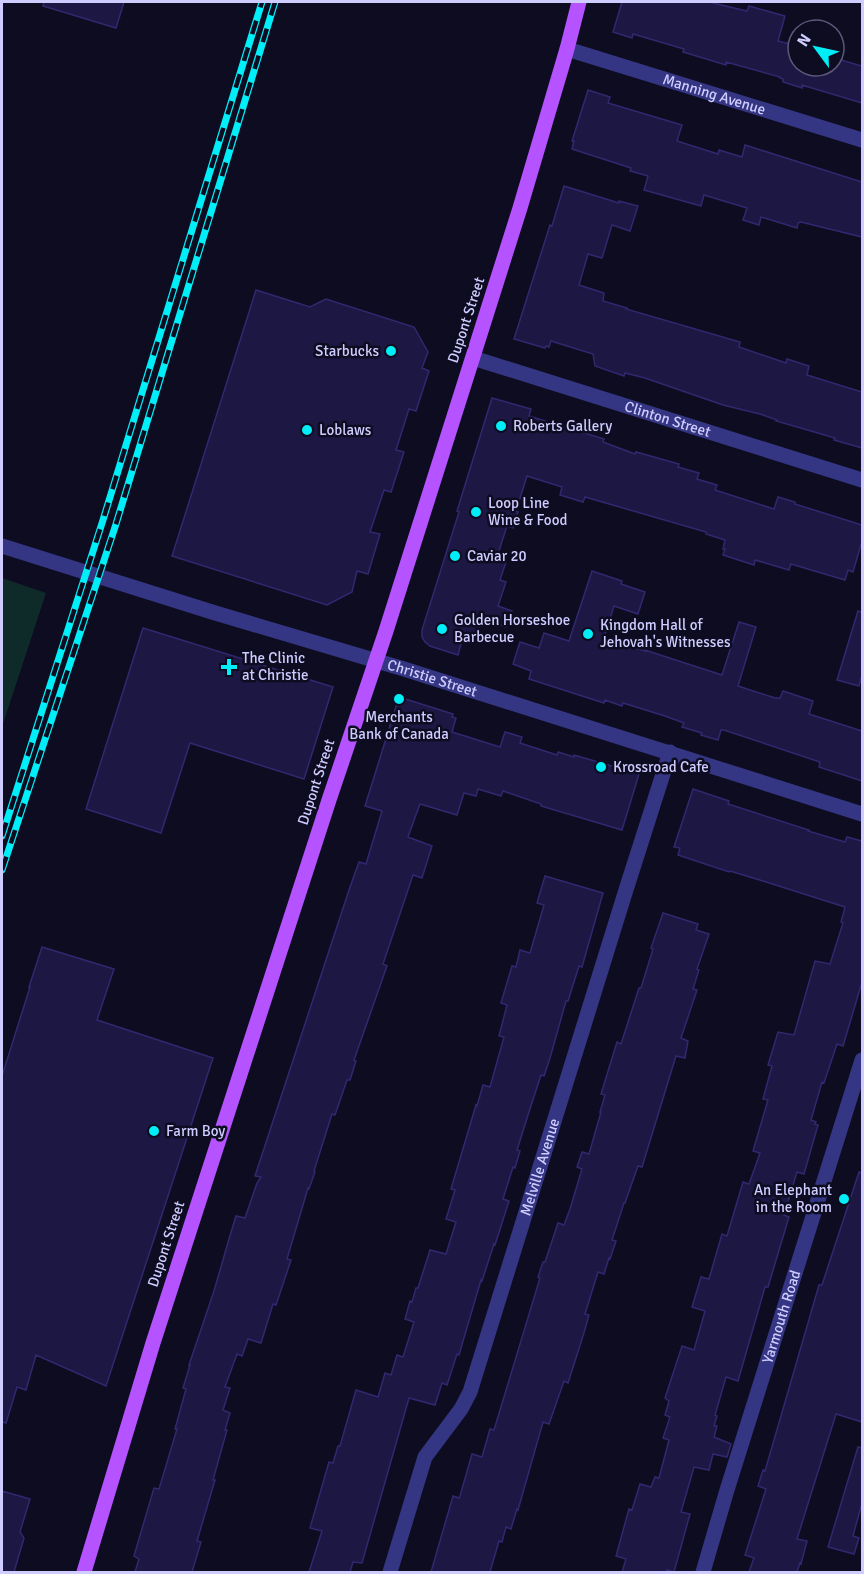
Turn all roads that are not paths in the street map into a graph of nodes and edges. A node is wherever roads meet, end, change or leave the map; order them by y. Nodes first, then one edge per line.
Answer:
1 (579, 2) edge
2 (567, 49) junction
3 (862, 140) edge
4 (473, 358) junction
5 (862, 480) edge
6 (2, 546) edge
7 (376, 661) junction
8 (670, 753) junction
9 (862, 814) edge
10 (862, 1060) edge
11 (84, 1572) edge
12 (390, 1572) edge
13 (703, 1572) edge

1 - 2 main road, Dupont Street
2 - 3 street, Manning Avenue
2 - 4 main road, Dupont Street
4 - 5 street, Clinton Street
4 - 7 main road, Dupont Street
6 - 7 street, Christie Street
7 - 8 street, Christie Street
7 - 11 main road, Dupont Street
8 - 9 street, Christie Street
8 - 12 street, Melville Avenue
10 - 13 street, Yarmouth Road

